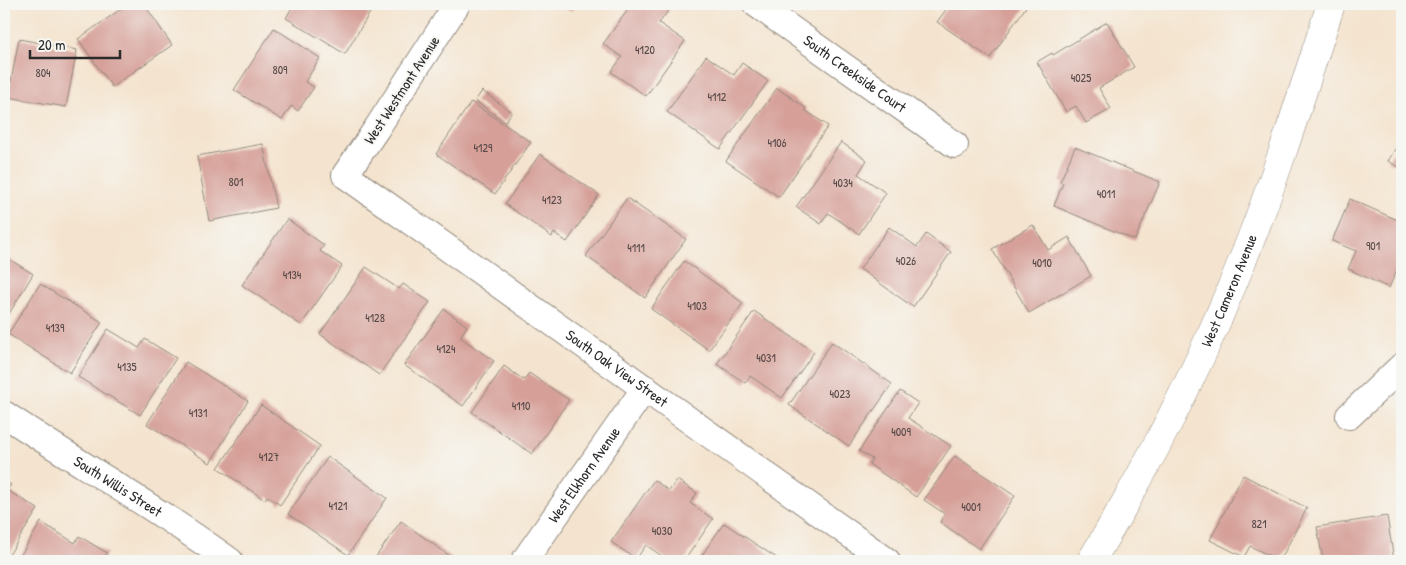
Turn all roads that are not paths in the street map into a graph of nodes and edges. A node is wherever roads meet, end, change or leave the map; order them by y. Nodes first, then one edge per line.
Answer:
1 (458, 4) edge
2 (756, 4) edge
3 (1331, 4) edge
4 (955, 145) dead end
5 (345, 175) joint
6 (1402, 366) edge
7 (645, 388) junction
8 (4, 414) edge
9 (1349, 416) dead end
10 (230, 561) edge
11 (524, 561) edge
12 (886, 561) edge
13 (1091, 561) edge

1 - 5 street, West Westmont Avenue
2 - 4 street, South Creekside Court
3 - 13 street, West Cameron Avenue
5 - 7 street, South Oak View Street
6 - 9 street
7 - 11 street, West Elkhorn Avenue
7 - 12 street, South Oak View Street
8 - 10 street, South Willis Street

